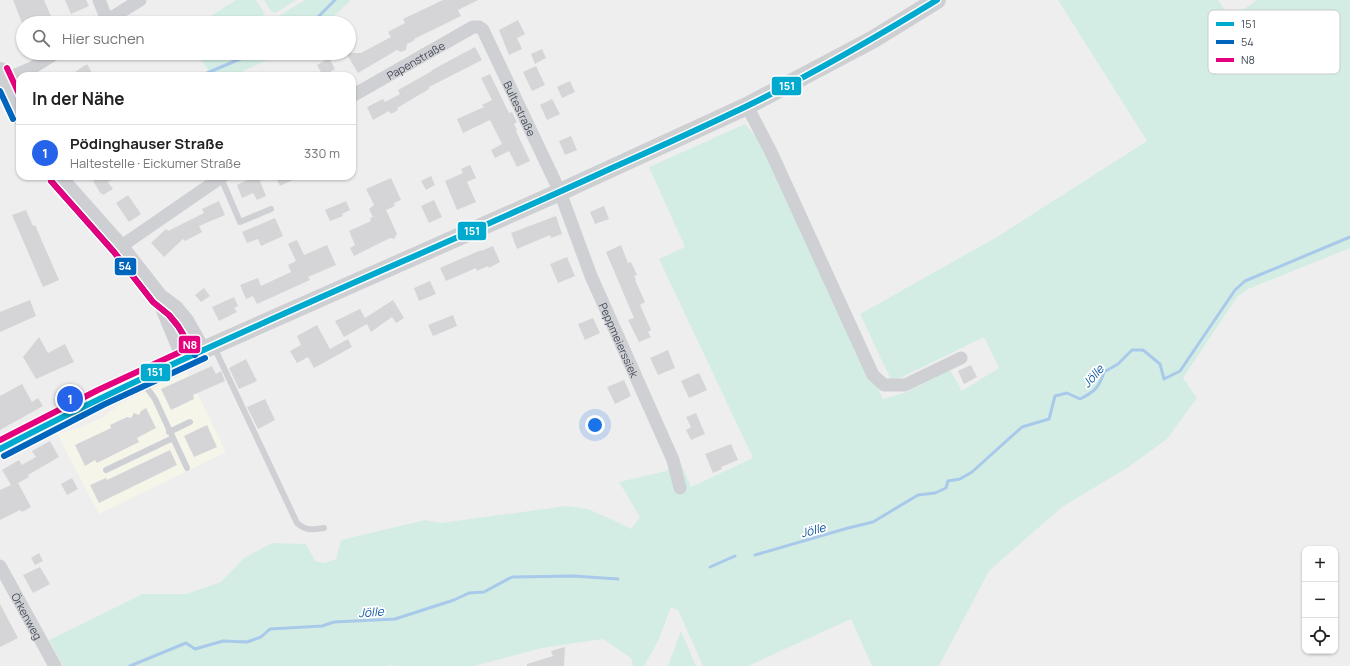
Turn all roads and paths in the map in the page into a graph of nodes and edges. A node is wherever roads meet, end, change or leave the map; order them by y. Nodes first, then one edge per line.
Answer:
1 (98, 0) edge
2 (140, 0) edge
3 (937, 0) edge
4 (103, 16) edge
5 (115, 16) edge
6 (479, 27) joint
7 (45, 60) edge
8 (16, 72) edge
9 (17, 72) edge
10 (2, 76) edge
11 (356, 94) edge
12 (747, 106) junction
13 (16, 107) edge
14 (61, 180) edge
15 (218, 180) edge
16 (223, 180) edge
17 (560, 192) junction
18 (271, 209) dead end
19 (120, 247) junction
20 (160, 297) junction
21 (208, 348) junction
22 (185, 358) junction
23 (961, 358) dead end
24 (141, 379) junction
25 (190, 422) dead end
26 (171, 435) junction
27 (0, 450) edge
28 (187, 468) dead end
29 (106, 470) dead end
30 (680, 488) dead end
31 (324, 528) dead end
32 (0, 566) edge
33 (55, 666) edge

1 - 4 street
2 - 5 street
3 - 12 main road
6 - 11 street, Papenstraße
6 - 17 street, Bultestraße
7 - 9 street
8 - 10 street
10 - 13 main road
12 - 17 main road
12 - 23 street
14 - 19 main road
15 - 19 street
16 - 18 lane
17 - 21 main road
17 - 30 street, Peppmeierssiek
19 - 20 main road
20 - 21 main road
20 - 22 main road
21 - 22 main road
21 - 31 lane
22 - 24 main road
24 - 26 lane
24 - 27 main road
25 - 26 lane
26 - 28 lane
26 - 29 lane
32 - 33 street, Örkenweg

